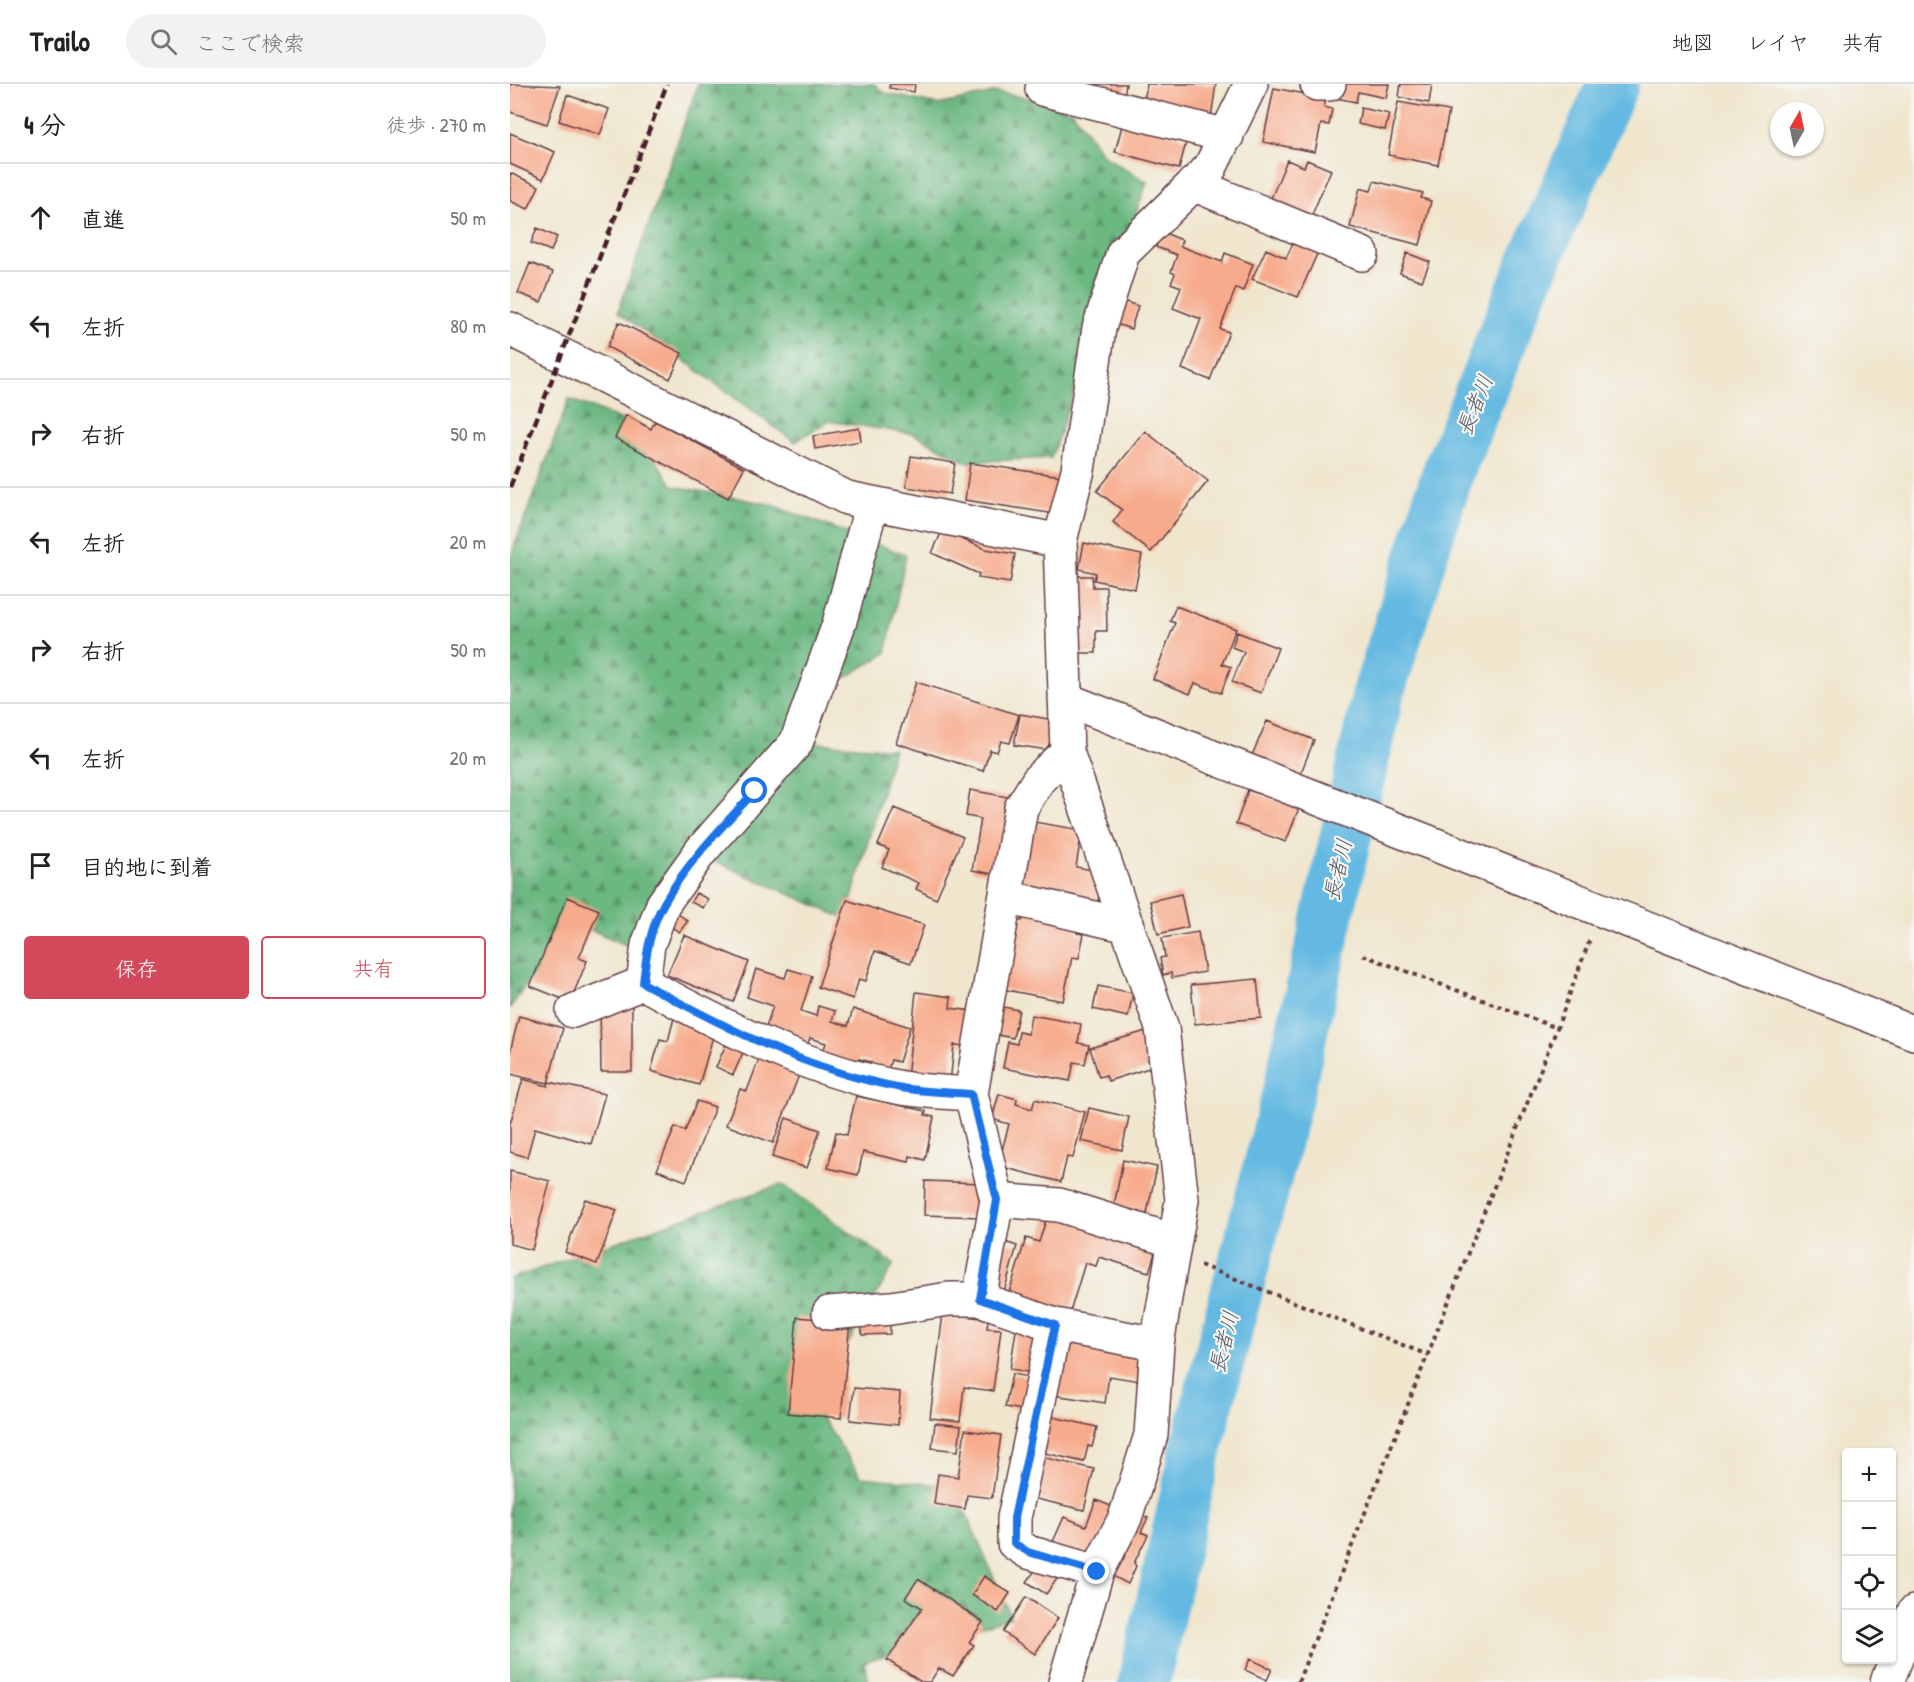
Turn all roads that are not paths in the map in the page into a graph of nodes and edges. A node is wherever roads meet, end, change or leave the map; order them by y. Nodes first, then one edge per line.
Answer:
1 (1251, 84) edge
2 (1317, 84) edge
3 (1329, 84) edge
4 (1042, 89) dead end
5 (1227, 136) junction
6 (1193, 184) junction
7 (1362, 254) dead end
8 (510, 329) edge
9 (872, 504) junction
10 (1060, 541) junction
11 (1065, 699) junction
12 (1067, 752) junction
13 (1006, 897) junction
14 (1128, 926) junction
15 (643, 983) junction
16 (573, 1011) dead end
17 (1914, 1033) edge
18 (971, 1094) junction
19 (997, 1200) junction
20 (1174, 1241) junction
21 (980, 1299) junction
22 (830, 1313) dead end
23 (1055, 1325) junction
24 (1157, 1344) junction
25 (1097, 1572) junction
26 (1914, 1612) edge
27 (1065, 1682) edge
28 (1887, 1682) edge

1 - 5 street
2 - 3 street
4 - 5 street
5 - 6 street
6 - 7 street
6 - 10 street
8 - 9 street
9 - 10 street
9 - 15 street
10 - 11 street
11 - 12 street
11 - 17 street
12 - 13 street
12 - 14 street
13 - 14 street
13 - 18 street
14 - 20 street
15 - 16 street
15 - 18 street
18 - 19 street
19 - 20 street
19 - 21 street
20 - 24 street
21 - 22 street
21 - 23 street
23 - 24 street
23 - 25 street
24 - 25 street
25 - 27 street
26 - 28 street

